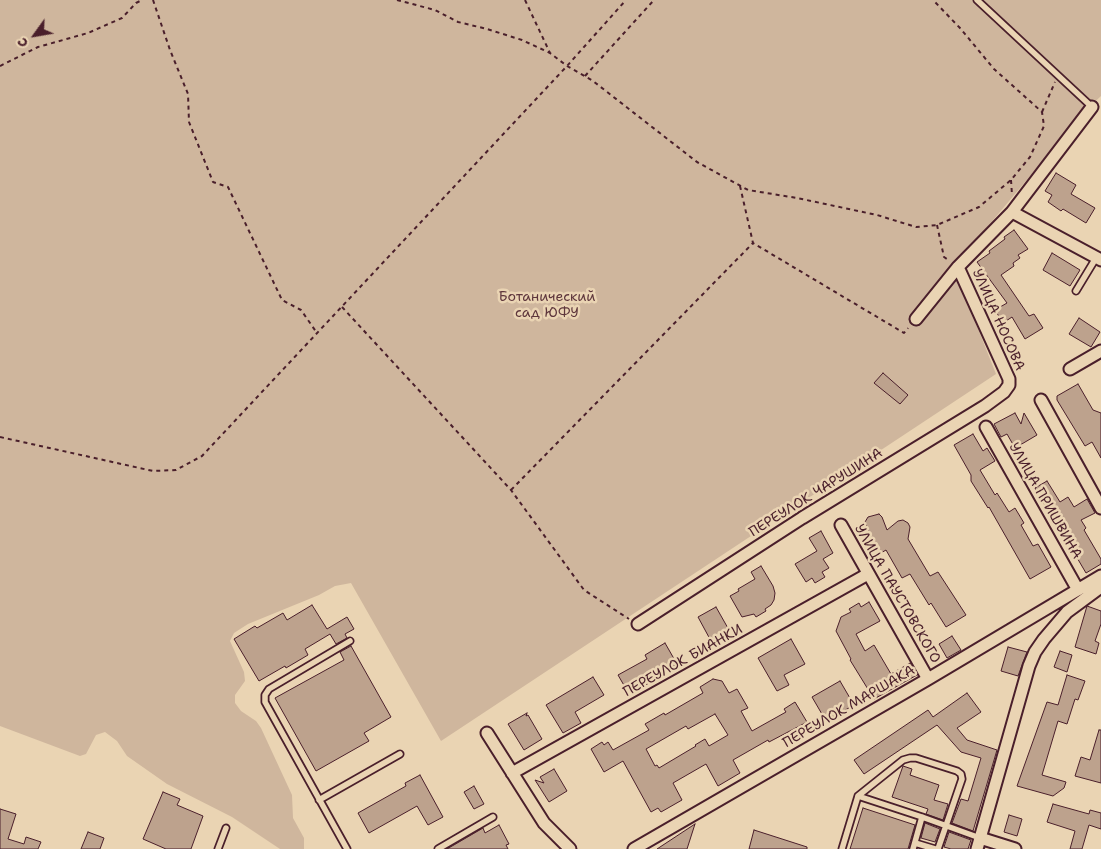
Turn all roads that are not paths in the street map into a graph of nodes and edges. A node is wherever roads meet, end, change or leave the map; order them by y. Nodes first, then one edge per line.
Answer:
1 (977, 0) edge
2 (1092, 106) joint
3 (1012, 212) junction
4 (1098, 259) edge
5 (958, 267) junction
6 (1076, 291) dead end
7 (916, 319) road end
8 (1101, 351) edge
9 (1070, 369) dead end
10 (1009, 385) joint
11 (1041, 400) dead end
12 (986, 427) dead end
13 (1101, 508) edge
14 (841, 525) dead end
15 (868, 574) junction
16 (1101, 576) edge
17 (1101, 588) edge
18 (1078, 590) junction
19 (638, 624) road end
20 (350, 641) dead end
21 (928, 679) junction
22 (487, 732) dead end
23 (400, 754) dead end
24 (512, 773) junction
25 (858, 796) junction
26 (319, 800) junction
27 (492, 817) dead end
28 (922, 817) junction
29 (947, 825) junction
30 (226, 828) dead end
31 (979, 844) edge
32 (914, 846) edge
33 (218, 849) edge
34 (347, 849) edge
35 (438, 849) edge
36 (570, 849) edge
37 (634, 849) edge
38 (842, 849) edge
39 (937, 849) edge
40 (1015, 849) edge

1 - 2 lane
2 - 3 street
3 - 4 street
3 - 5 street
4 - 6 lane
5 - 7 street
5 - 10 street, УЛИЦА НОСОВА
8 - 9 street
10 - 19 street, ПЕРЕУЛОК ЧАРУШИНА
11 - 13 street
12 - 18 street, УЛИЦА ПРИШВИНА
14 - 15 street, УЛИЦА ПАУСТОВСКОГО
15 - 21 street, УЛИЦА ПАУСТОВСКОГО
15 - 24 street, ПЕРЕУЛОК БИАНКИ
16 - 18 street, ПЕРЕУЛОК МАРШАКА
17 - 31 street
18 - 21 street, ПЕРЕУЛОК МАРШАКА
20 - 26 lane
21 - 37 street, ПЕРЕУЛОК МАРШАКА
22 - 24 street
23 - 26 lane
24 - 36 street
25 - 28 lane
25 - 29 lane
25 - 38 lane
26 - 34 lane
27 - 35 lane
28 - 29 lane
28 - 32 lane
29 - 31 lane
29 - 39 lane
30 - 33 lane
31 - 40 street
32 - 39 lane

